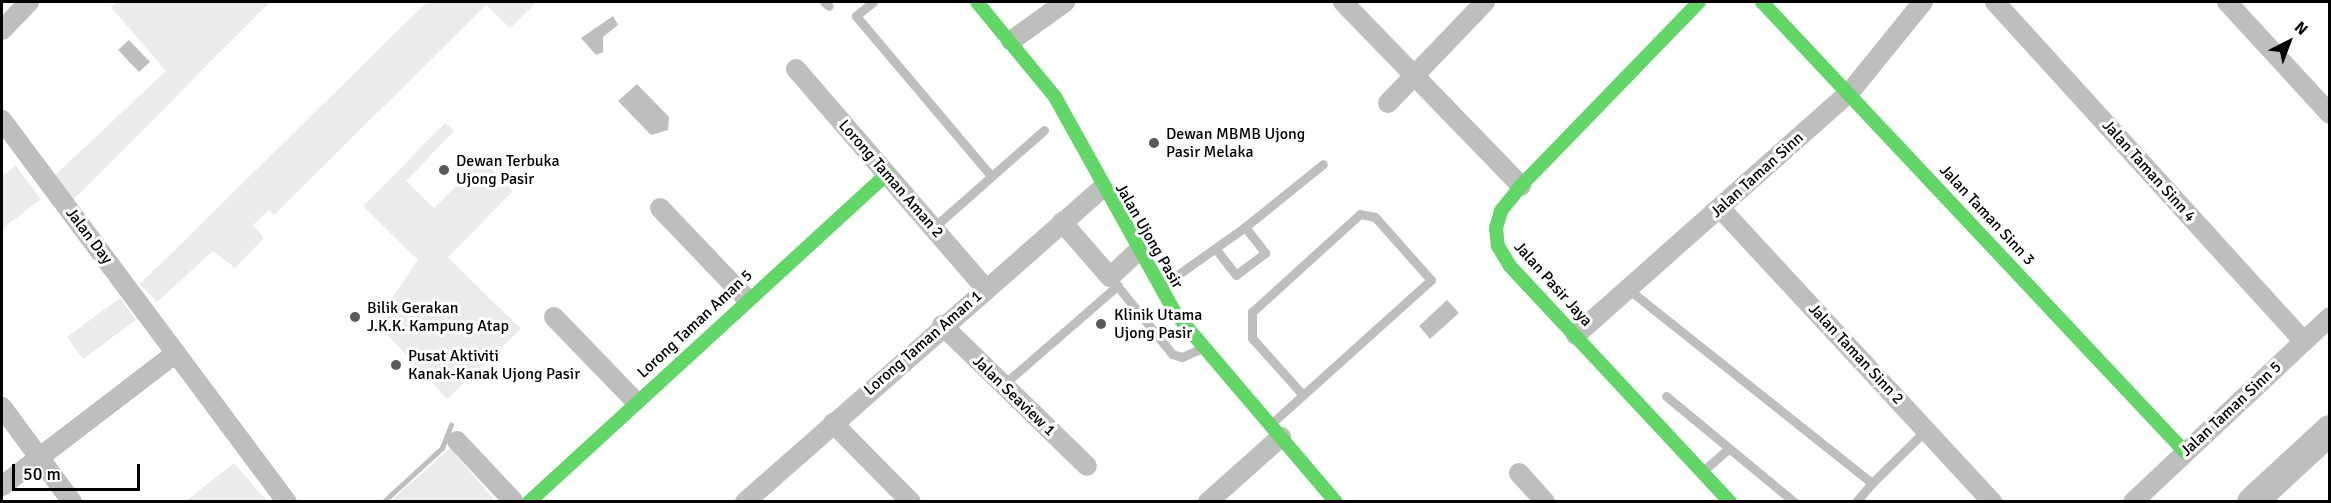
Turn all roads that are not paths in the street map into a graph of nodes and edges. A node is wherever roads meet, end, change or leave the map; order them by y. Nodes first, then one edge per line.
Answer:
1 (29, 2) edge
2 (873, 2) edge
3 (977, 2) edge
4 (1065, 2) edge
5 (1342, 2) edge
6 (1485, 2) edge
7 (1699, 2) edge
8 (1762, 2) edge
9 (1923, 2) edge
10 (1995, 2) edge
11 (2227, 2) edge
12 (2, 30) edge
13 (1011, 41) junction
14 (796, 69) dead end
15 (1413, 79) junction
16 (1850, 92) junction
17 (1389, 103) dead end
18 (2330, 114) edge
19 (2, 120) edge
20 (1044, 130) dead end
21 (1323, 164) dead end
22 (887, 174) junction
23 (992, 176) junction
24 (1521, 186) junction
25 (1103, 188) junction
26 (660, 208) dead end
27 (1720, 208) junction
28 (1062, 222) junction
29 (1245, 226) junction
30 (933, 228) junction
31 (1216, 249) junction
32 (1138, 251) junction
33 (1114, 281) junction
34 (985, 288) junction
35 (1158, 289) junction
36 (1628, 289) junction
37 (746, 298) junction
38 (554, 316) dead end
39 (2330, 317) edge
40 (942, 325) junction
41 (1576, 335) junction
42 (2304, 341) junction
43 (1202, 348) junction
44 (176, 353) junction
45 (1004, 385) junction
46 (1303, 395) junction
47 (1666, 396) dead end
48 (635, 401) junction
49 (2, 407) edge
50 (832, 423) junction
51 (1926, 430) junction
52 (1276, 431) junction
53 (457, 441) dead end
54 (1729, 448) junction
55 (2185, 452) junction
56 (39, 458) junction
57 (1087, 466) dead end
58 (1703, 472) junction
59 (1519, 473) dead end
60 (1872, 483) junction
61 (2, 486) edge
62 (72, 501) edge
63 (287, 501) edge
64 (514, 501) edge
65 (529, 501) edge
66 (745, 501) edge
67 (910, 501) edge
68 (1208, 501) edge
69 (1336, 501) edge
70 (1545, 501) edge
71 (1730, 501) edge
72 (1794, 501) edge
73 (1856, 501) edge
74 (1992, 501) edge
75 (2133, 501) edge

1 - 12 street
2 - 23 lane
3 - 13 street, Jalan Ujong Pasir
4 - 13 street
5 - 15 street
6 - 15 street
7 - 24 street, Jalan Pasir Jaya
8 - 16 street, Jalan Taman Sinn 3
9 - 16 street, Jalan Taman Sinn
10 - 42 street, Jalan Taman Sinn 4
11 - 18 street
13 - 25 street, Jalan Ujong Pasir
14 - 22 street, Lorong Taman Aman 2
15 - 17 street
15 - 24 street
16 - 27 street, Jalan Taman Sinn
16 - 55 street, Jalan Taman Sinn 3
19 - 44 street, Jalan Day
20 - 23 lane
21 - 29 lane
22 - 30 street, Lorong Taman Aman 2
22 - 37 street, Lorong Taman Aman 5
23 - 30 lane
24 - 41 street, Jalan Pasir Jaya
25 - 28 street, Lorong Taman Aman 1
25 - 32 street, Jalan Ujong Pasir
26 - 37 street
27 - 36 street, Jalan Taman Sinn
27 - 51 street, Jalan Taman Sinn 2
28 - 33 street
28 - 34 street, Lorong Taman Aman 1
29 - 31 lane
29 - 31 lane
30 - 34 street, Lorong Taman Aman 2
31 - 35 lane
32 - 33 street
32 - 35 street, Jalan Ujong Pasir
33 - 43 lane
33 - 45 lane
34 - 40 street, Lorong Taman Aman 1
35 - 43 street, Jalan Ujong Pasir
36 - 41 street, Jalan Taman Sinn
36 - 60 lane
37 - 48 street, Lorong Taman Aman 5
38 - 48 street
39 - 42 street, Jalan Taman Sinn 5
40 - 45 street, Jalan Seaview 1
40 - 50 street, Lorong Taman Aman 1
41 - 58 street, Jalan Pasir Jaya
42 - 55 street, Jalan Taman Sinn 5
43 - 52 street, Jalan Ujong Pasir
44 - 56 street
44 - 63 street, Jalan Day
45 - 57 street, Jalan Seaview 1
46 - 46 lane
46 - 52 lane
47 - 54 lane
48 - 65 street, Lorong Taman Aman 5
49 - 56 street
50 - 66 street, Lorong Taman Aman 1
50 - 67 street
51 - 60 lane
51 - 74 street, Jalan Taman Sinn 2
52 - 68 street
52 - 69 street, Jalan Ujong Pasir
53 - 64 street
54 - 58 lane
54 - 72 lane
55 - 75 street, Jalan Taman Sinn 5
56 - 61 street
56 - 62 street
58 - 71 street, Jalan Pasir Jaya
59 - 70 street
60 - 73 lane

